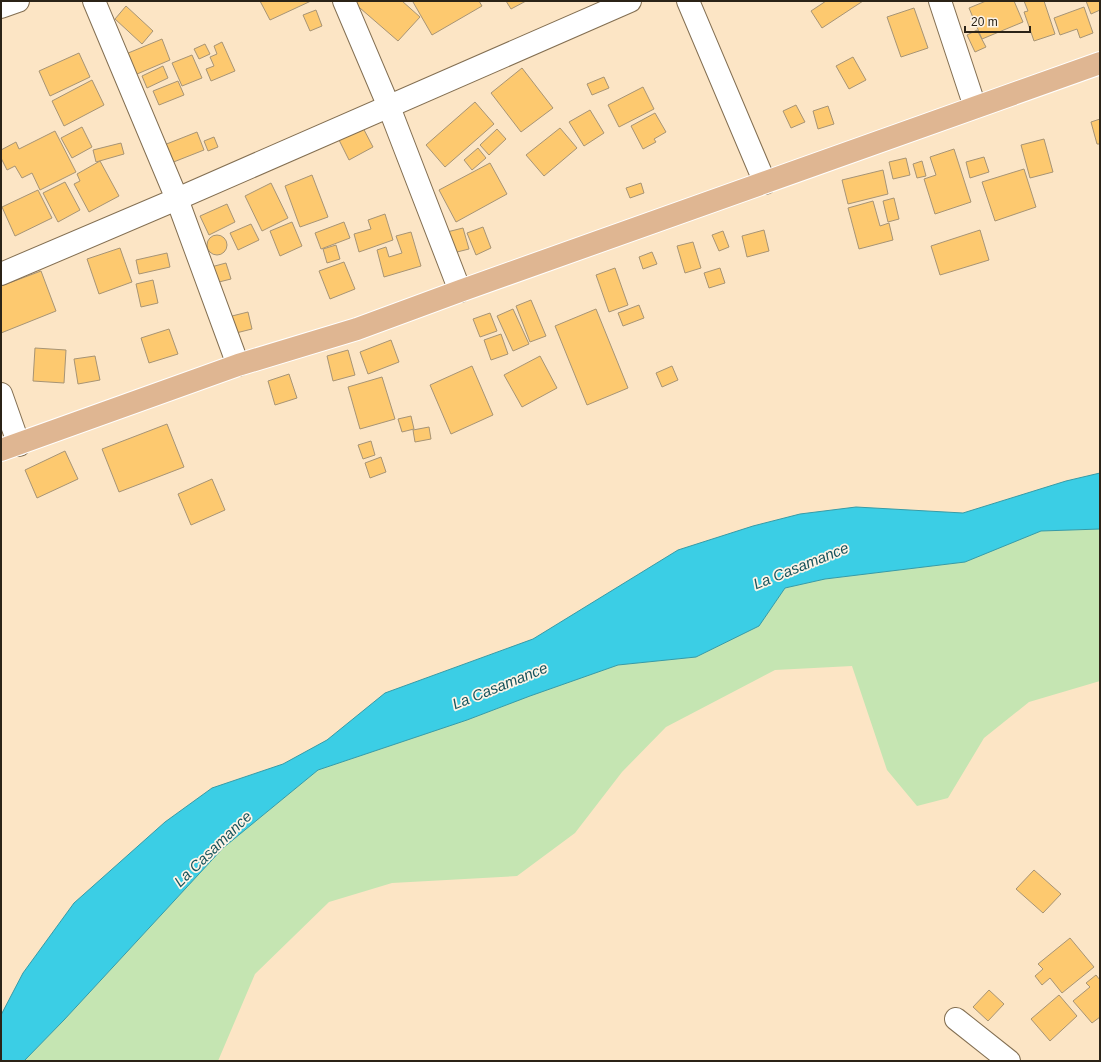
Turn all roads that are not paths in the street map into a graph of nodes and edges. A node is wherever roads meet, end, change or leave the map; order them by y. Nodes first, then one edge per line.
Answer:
1 (18, 1) edge
2 (94, 1) edge
3 (344, 1) edge
4 (630, 1) edge
5 (688, 1) edge
6 (940, 1) edge
7 (1, 7) edge
8 (1100, 63) edge
9 (389, 107) junction
10 (975, 107) junction
11 (765, 183) junction
12 (177, 199) junction
13 (1, 274) edge
14 (460, 291) junction
15 (238, 365) junction
16 (1, 394) edge
17 (10, 448) edge
18 (956, 1019) dead end
19 (1009, 1061) edge

1 - 7 street
2 - 12 street
3 - 9 street
4 - 9 street
5 - 11 street
6 - 10 street
8 - 10 main road
9 - 12 street
9 - 14 street
10 - 11 main road
11 - 14 main road
12 - 13 street
12 - 15 street
14 - 15 main road
15 - 17 main road
16 - 17 street
18 - 19 street

